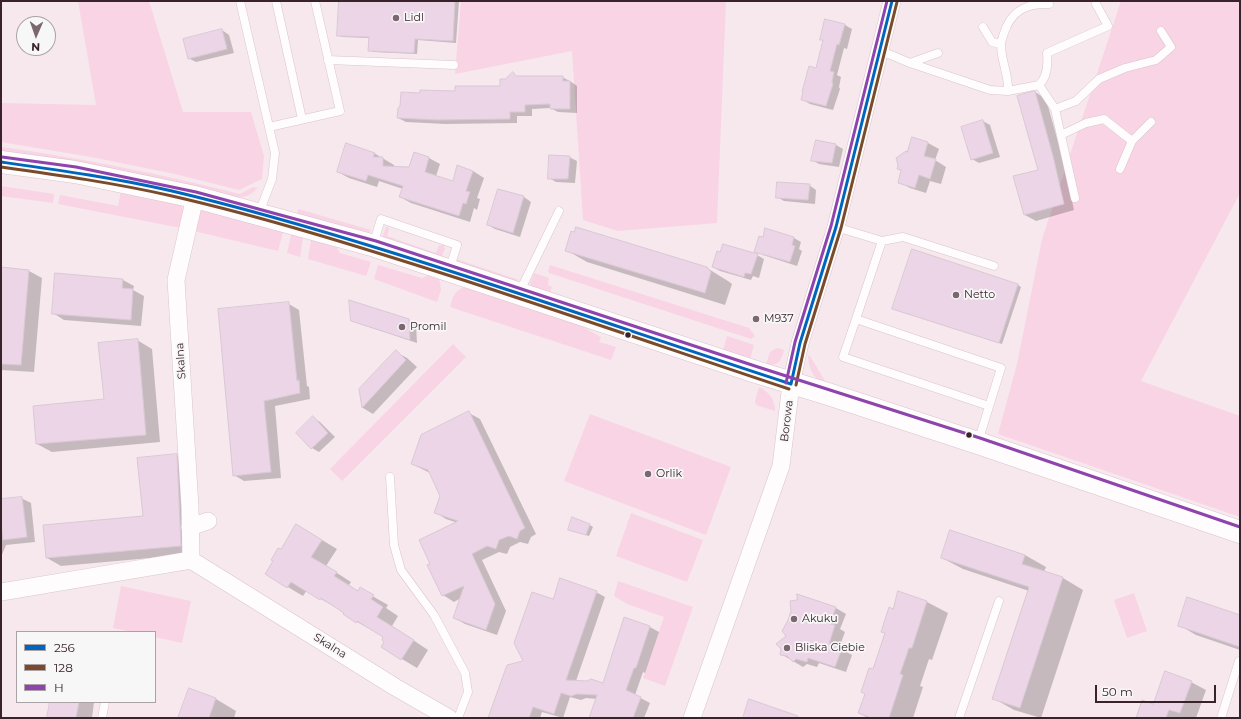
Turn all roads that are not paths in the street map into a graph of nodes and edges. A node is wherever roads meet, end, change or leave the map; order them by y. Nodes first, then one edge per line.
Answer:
1 (240, 1) edge
2 (276, 1) edge
3 (315, 1) edge
4 (892, 1) edge
5 (1049, 4) dead end
6 (1096, 4) dead end
7 (982, 27) dead end
8 (1161, 31) dead end
9 (1000, 44) junction
10 (879, 50) junction
11 (938, 53) dead end
12 (328, 60) junction
13 (910, 63) junction
14 (454, 65) dead end
15 (1039, 85) junction
16 (1008, 91) junction
17 (1055, 108) junction
18 (302, 119) junction
19 (1151, 122) dead end
20 (270, 127) junction
21 (1061, 134) junction
22 (1132, 141) junction
23 (1, 162) edge
24 (1120, 169) dead end
25 (195, 197) junction
26 (1075, 198) dead end
27 (559, 211) dead end
28 (258, 214) junction
29 (836, 227) junction
30 (882, 241) junction
31 (994, 266) dead end
32 (519, 293) junction
33 (856, 319) junction
34 (791, 384) junction
35 (989, 406) junction
36 (978, 443) junction
37 (390, 477) dead end
38 (208, 521) dead end
39 (190, 527) junction
40 (1240, 532) edge
41 (191, 560) junction
42 (5, 588) edge
43 (999, 601) dead end
44 (1239, 661) edge
45 (105, 703) edge
46 (102, 718) edge
47 (449, 718) edge
48 (458, 718) edge
49 (692, 718) edge
50 (959, 718) edge
51 (1221, 718) edge

1 - 20 lane
2 - 18 lane
3 - 12 lane
4 - 10 street, Borowa
5 - 9 lane
6 - 15 lane
7 - 9 lane
8 - 17 lane
9 - 16 lane
10 - 13 lane
10 - 29 street, Borowa
11 - 13 lane
12 - 14 lane
12 - 18 lane
13 - 16 lane
15 - 16 lane
15 - 17 lane
17 - 21 lane
18 - 20 lane
19 - 22 lane
20 - 28 lane
21 - 22 lane
21 - 26 lane
22 - 24 lane
23 - 25 street
25 - 28 street
25 - 39 street, Skalna
27 - 32 lane
28 - 32 street
29 - 30 lane
29 - 34 street, Borowa
30 - 31 lane
30 - 33 lane
32 - 34 street
33 - 35 lane
33 - 35 lane
34 - 36 street
34 - 49 street, Borowa
35 - 36 lane
36 - 40 street
37 - 48 lane
38 - 39 street
39 - 41 street, Skalna
41 - 42 street
41 - 47 street, Skalna
43 - 50 lane
44 - 51 lane
45 - 46 lane

